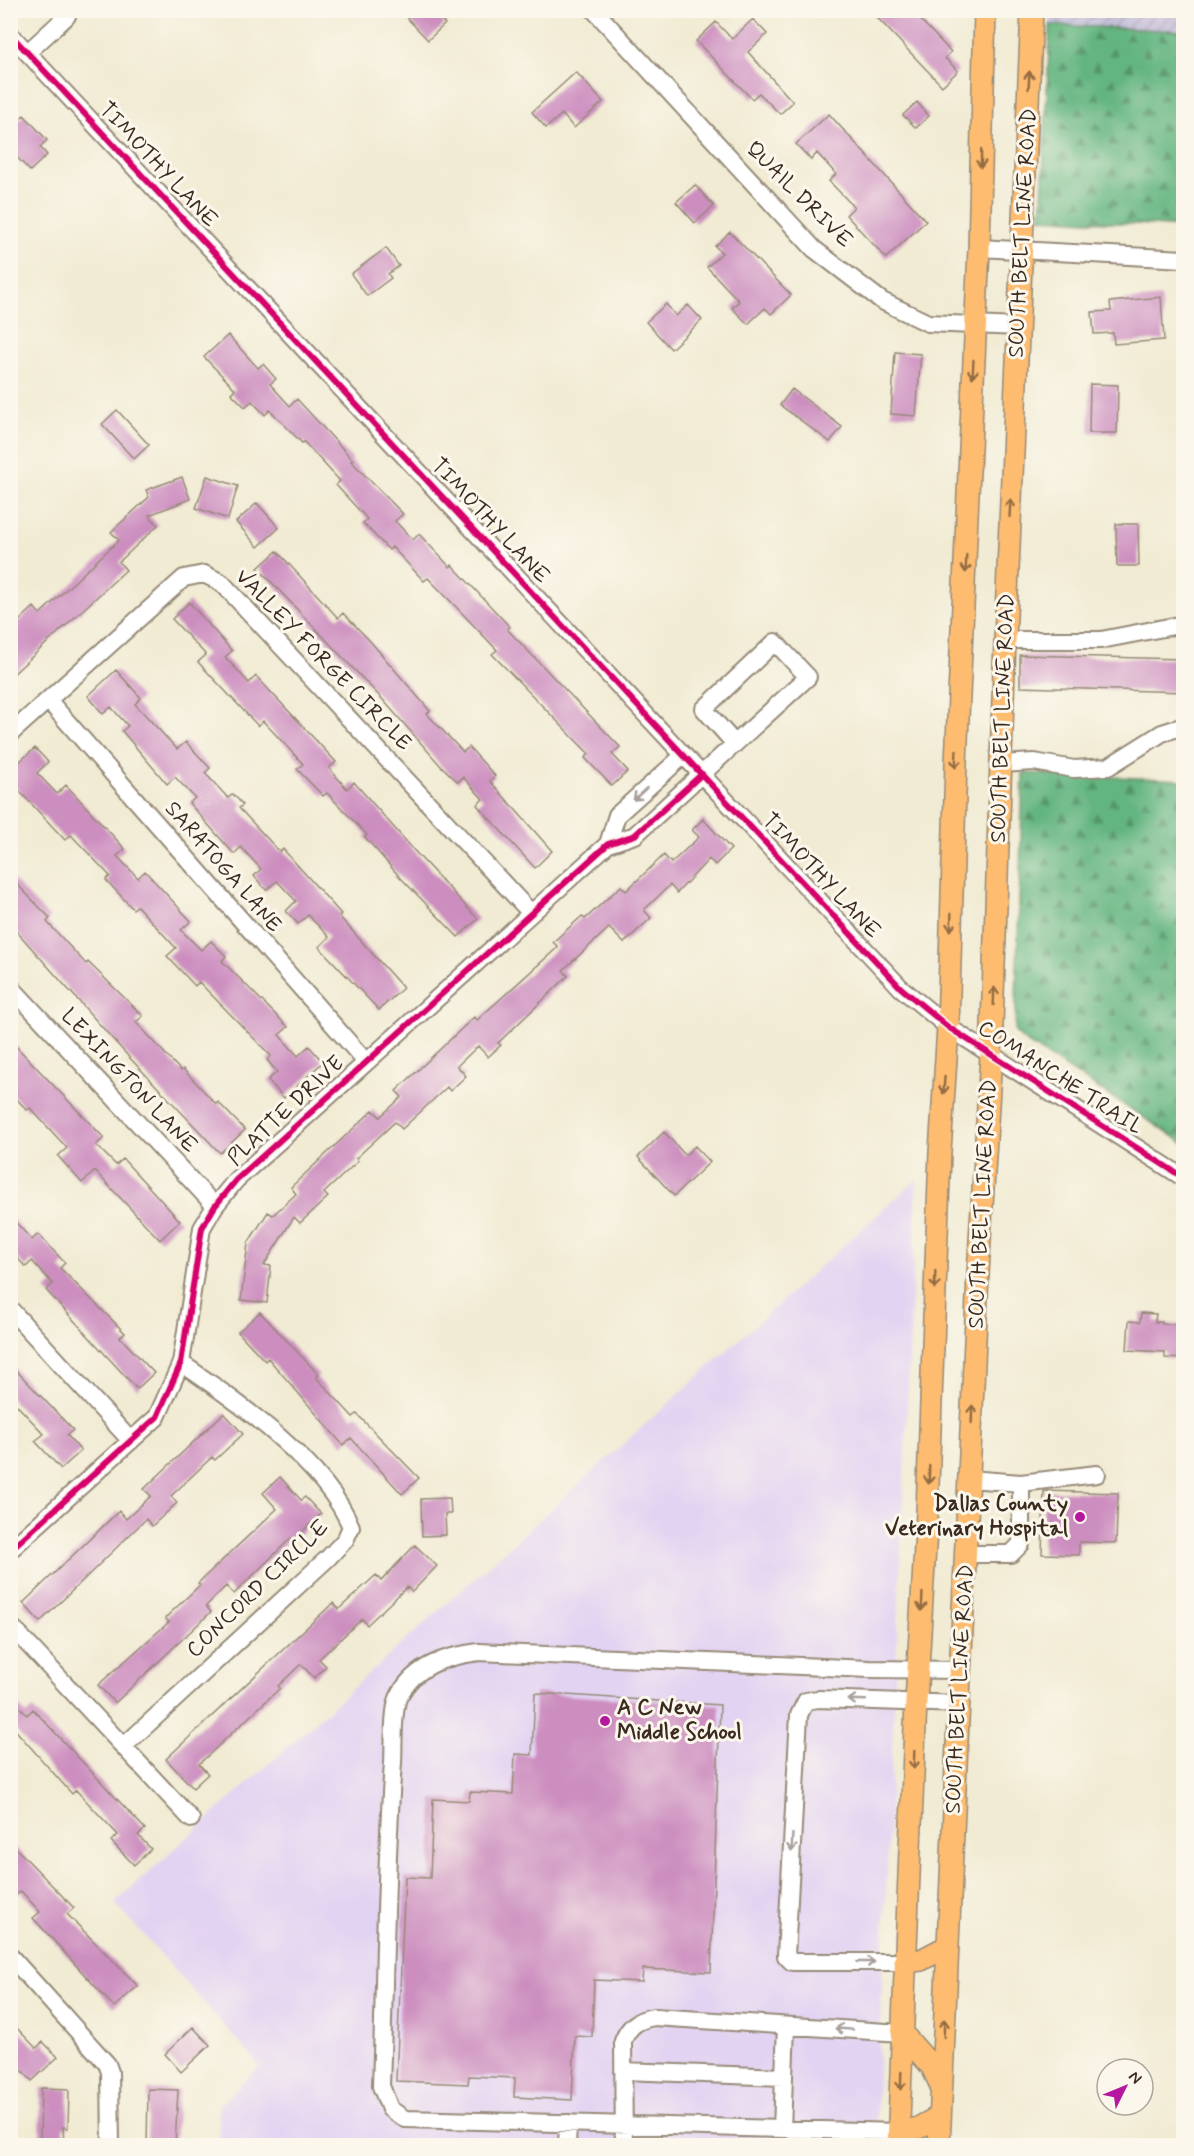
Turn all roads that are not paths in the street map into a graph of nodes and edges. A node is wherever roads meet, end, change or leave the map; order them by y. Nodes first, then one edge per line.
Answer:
1 (594, 10) edge
2 (985, 10) edge
3 (1032, 10) edge
4 (67, 16) dead end
5 (16, 43) edge
6 (979, 248) junction
7 (1022, 250) junction
8 (1184, 259) edge
9 (975, 325) junction
10 (1018, 327) junction
11 (1184, 624) edge
12 (1005, 640) junction
13 (48, 700) junction
14 (1184, 726) edge
15 (10, 734) edge
16 (735, 744) junction
17 (684, 755) junction
18 (1002, 764) junction
19 (702, 774) junction
20 (608, 844) junction
21 (531, 914) junction
22 (10, 986) edge
23 (948, 1027) junction
24 (992, 1055) junction
25 (366, 1062) junction
26 (1184, 1178) edge
27 (215, 1206) junction
28 (10, 1309) edge
29 (182, 1363) junction
30 (131, 1441) junction
31 (1097, 1474) dead end
32 (969, 1479) junction
33 (1021, 1483) junction
34 (10, 1550) edge
35 (966, 1554) junction
36 (10, 1625) edge
37 (918, 1669) junction
38 (961, 1670) junction
39 (916, 1702) junction
40 (960, 1704) junction
41 (124, 1746) junction
42 (191, 1819) dead end
43 (948, 1946) junction
44 (10, 1956) edge
45 (905, 1962) junction
46 (786, 2026) junction
47 (902, 2033) junction
48 (623, 2071) junction
49 (784, 2077) junction
50 (941, 2087) junction
51 (940, 2116) junction
52 (568, 2123) junction
53 (625, 2125) junction
54 (782, 2129) junction
55 (898, 2139) edge
56 (111, 2145) edge
57 (567, 2145) edge
58 (624, 2145) edge
59 (939, 2145) edge

1 - 9 street, QUAIL DRIVE
2 -> 6 main road, SOUTH BELT LINE ROAD
7 -> 3 main road, SOUTH BELT LINE ROAD
4 - 5 street
5 - 17 street, TIMOTHY LANE
6 - 7 street
6 - 9 main road, SOUTH BELT LINE ROAD
7 - 8 street
7 - 10 main road, SOUTH BELT LINE ROAD
9 - 10 street, QUAIL DRIVE
9 -> 23 main road, SOUTH BELT LINE ROAD
12 -> 10 main road, SOUTH BELT LINE ROAD
11 - 12 street
12 - 18 main road, SOUTH BELT LINE ROAD
13 - 15 street, VALLEY FORGE CIRCLE
13 - 21 street, VALLEY FORGE CIRCLE
13 - 25 street, SARATOGA LANE
14 - 18 street
16 - 16 street, PLATTE DRIVE
16 - 19 street, PLATTE DRIVE
17 - 19 street, TIMOTHY LANE
17 -> 20 street
24 -> 18 main road, SOUTH BELT LINE ROAD
19 - 20 street, PLATTE DRIVE
19 - 23 street, TIMOTHY LANE
20 - 21 street, PLATTE DRIVE
21 - 25 street, PLATTE DRIVE
22 - 27 street, LEXINGTON LANE
23 - 24 street, COMANCHE TRAIL
23 -> 37 main road, SOUTH BELT LINE ROAD
24 - 26 street, COMANCHE TRAIL
32 -> 24 main road, SOUTH BELT LINE ROAD
25 - 27 street, PLATTE DRIVE
27 - 29 street, PLATTE DRIVE
28 - 30 street
29 - 30 street, PLATTE DRIVE
29 - 41 street, CONCORD CIRCLE
30 - 34 street, PLATTE DRIVE
31 - 33 street
32 - 33 street
32 - 35 main road, SOUTH BELT LINE ROAD
33 - 35 street
35 - 38 main road, SOUTH BELT LINE ROAD
36 - 41 street
37 - 38 street
37 - 39 main road, SOUTH BELT LINE ROAD
37 - 52 street
38 - 40 main road, SOUTH BELT LINE ROAD
39 - 40 street
39 -> 45 main road, SOUTH BELT LINE ROAD
39 -> 45 street
40 - 43 main road, SOUTH BELT LINE ROAD
41 - 42 street
43 - 45 main road
50 -> 43 main road, SOUTH BELT LINE ROAD
44 - 56 street
45 - 47 main road, SOUTH BELT LINE ROAD
47 -> 46 street
46 - 48 street
46 - 49 street
47 - 50 main road
47 -> 55 main road, SOUTH BELT LINE ROAD
48 - 49 street
48 - 53 street
49 - 54 street
50 - 51 main road, SOUTH BELT LINE ROAD
51 - 55 main road
51 - 59 main road, SOUTH BELT LINE ROAD
52 - 53 street
52 - 57 street
53 - 54 street
53 - 58 street
54 - 55 street

